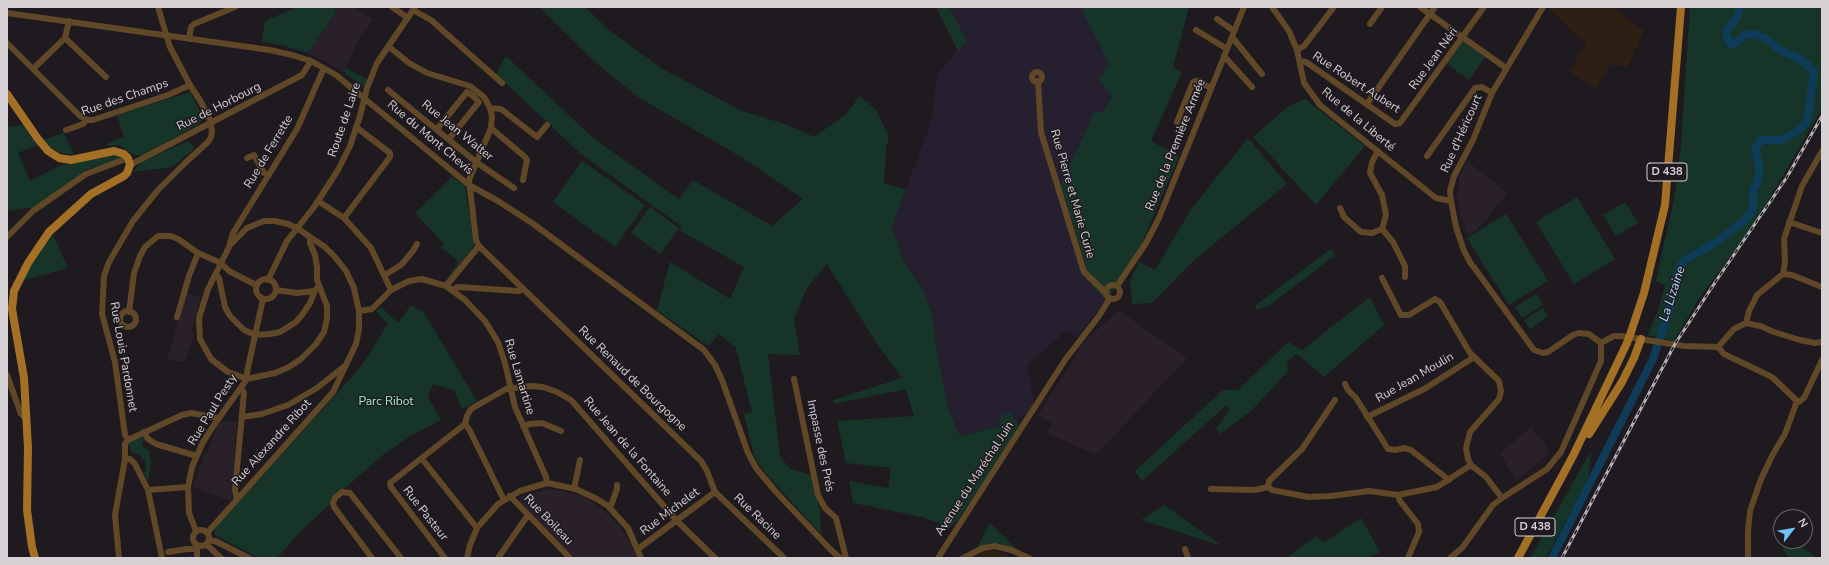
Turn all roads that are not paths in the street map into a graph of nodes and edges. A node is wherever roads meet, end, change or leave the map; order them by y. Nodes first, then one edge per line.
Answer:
1 (158, 7) edge
2 (235, 7) edge
3 (392, 7) edge
4 (1244, 7) edge
5 (1272, 7) edge
6 (1334, 7) edge
7 (1382, 7) edge
8 (1420, 7) edge
9 (1435, 7) edge
10 (1484, 7) edge
11 (1543, 7) edge
12 (1681, 7) edge
13 (414, 9) edge
14 (7, 13) edge
15 (1430, 14) junction
16 (408, 18) junction
17 (1218, 19) dead end
18 (69, 21) junction
19 (1370, 24) dead end
20 (1196, 30) dead end
21 (1233, 34) junction
22 (166, 36) junction
23 (1463, 37) junction
24 (65, 38) junction
25 (189, 39) junction
26 (7, 43) edge
27 (388, 46) junction
28 (1227, 49) junction
29 (1297, 50) junction
30 (1224, 56) junction
31 (1300, 61) junction
32 (311, 62) junction
33 (324, 68) junction
34 (1506, 68) junction
35 (33, 69) junction
36 (1262, 74) dead end
37 (106, 77) dead end
38 (1038, 82) dead end
39 (502, 83) dead end
40 (190, 85) junction
41 (1252, 87) dead end
42 (1211, 88) junction
43 (388, 90) dead end
44 (1492, 93) junction
45 (7, 94) edge
46 (365, 99) junction
47 (1367, 104) junction
48 (490, 108) junction
49 (87, 120) junction
50 (1177, 122) dead end
51 (211, 123) junction
52 (1400, 123) joint
53 (547, 125) dead end
54 (356, 127) junction
55 (491, 128) junction
56 (437, 129) junction
57 (66, 130) dead end
58 (449, 139) junction
59 (1378, 151) junction
60 (1822, 151) edge
61 (1427, 156) dead end
62 (247, 158) dead end
63 (129, 161) junction
64 (476, 162) junction
65 (269, 174) junction
66 (523, 180) dead end
67 (469, 185) junction
68 (514, 188) dead end
69 (318, 201) junction
70 (1451, 201) junction
71 (1340, 208) dead end
72 (344, 218) junction
73 (1789, 222) junction
74 (297, 228) junction
75 (1382, 229) junction
76 (1822, 233) edge
77 (7, 237) edge
78 (310, 237) junction
79 (417, 244) dead end
80 (230, 245) junction
81 (479, 246) junction
82 (198, 253) junction
83 (221, 263) junction
84 (216, 274) junction
85 (1783, 274) junction
86 (385, 275) junction
87 (1382, 278) dead end
88 (1405, 278) dead end
89 (268, 280) junction
90 (1096, 284) junction
91 (256, 285) junction
92 (446, 286) junction
93 (1115, 286) junction
94 (1822, 287) edge
95 (316, 289) junction
96 (523, 289) junction
97 (276, 290) junction
98 (391, 290) junction
99 (452, 290) junction
100 (1108, 296) junction
101 (263, 299) junction
102 (359, 311) junction
103 (129, 312) dead end
104 (177, 317) dead end
105 (1746, 323) junction
106 (255, 335) junction
107 (1628, 337) junction
108 (1643, 340) junction
109 (1822, 342) edge
110 (1601, 343) junction
111 (1718, 348) junction
112 (1474, 357) junction
113 (1822, 360) edge
114 (347, 364) junction
115 (7, 375) edge
116 (247, 379) junction
117 (794, 379) dead end
118 (1345, 384) dead end
119 (241, 388) junction
120 (511, 388) junction
121 (1335, 400) dead end
122 (1796, 401) junction
123 (242, 417) junction
124 (1367, 417) junction
125 (218, 418) junction
126 (26, 419) junction
127 (1025, 423) joint
128 (465, 424) junction
129 (522, 426) junction
130 (561, 431) dead end
131 (144, 432) junction
132 (128, 440) junction
133 (197, 456) junction
134 (1573, 456) junction
135 (125, 459) junction
136 (422, 459) junction
137 (580, 460) dead end
138 (1471, 465) junction
139 (1449, 480) junction
140 (546, 484) junction
141 (616, 485) dead end
142 (188, 487) junction
143 (1268, 487) junction
144 (574, 489) junction
145 (1210, 489) dead end
146 (148, 490) junction
147 (715, 492) junction
148 (1398, 495) junction
149 (510, 496) junction
150 (1502, 498) junction
151 (237, 499) junction
152 (504, 500) junction
153 (610, 508) junction
154 (528, 515) junction
155 (677, 520) junction
156 (477, 528) junction
157 (196, 531) junction
158 (207, 539) junction
159 (197, 547) junction
160 (944, 548) junction
161 (638, 549) junction
162 (1185, 549) dead end
163 (168, 552) dead end
164 (35, 558) edge
165 (118, 558) edge
166 (162, 558) edge
167 (197, 558) edge
168 (221, 558) edge
169 (249, 558) edge
170 (372, 558) edge
171 (401, 558) edge
172 (445, 558) edge
173 (467, 558) edge
174 (498, 558) edge
175 (570, 558) edge
176 (641, 558) edge
177 (715, 558) edge
178 (784, 558) edge
179 (840, 558) edge
180 (846, 558) edge
181 (934, 558) edge
182 (938, 558) edge
183 (963, 558) edge
184 (1029, 558) edge
185 (1188, 558) edge
186 (1408, 558) edge
187 (1450, 558) edge
188 (1518, 558) edge
189 (1748, 558) edge

1 - 22 street
2 - 25 street
3 - 16 street
4 - 21 street, Rue de la Première Armée
5 - 29 street, Rue de la Liberté
6 - 29 street
7 - 19 street
8 - 15 street
9 - 15 street
10 - 23 street, Rue Jean Néri
11 - 34 street, Rue d'Héricourt
12 - 107 main road, D 438
13 - 16 street, Route de Laire
13 - 39 street
14 - 18 street, Rue du Mont Chevis
15 - 23 street
15 - 47 street
16 - 27 street, Route de Laire
17 - 21 street
18 - 22 street, Rue du Mont Chevis
18 - 24 street
20 - 28 street
21 - 28 street, Rue de la Première Armée
21 - 36 street
22 - 25 street, Rue du Mont Chevis
22 - 40 street
23 - 34 street
23 - 52 street, Rue Jean Néri
24 - 35 street
24 - 37 street
25 - 32 street, Rue du Mont Chevis
26 - 35 street
27 - 46 street, Route de Laire
27 - 48 street
28 - 30 street, Rue de la Première Armée
29 - 31 street, Rue de la Liberté
30 - 41 street
30 - 42 street, Rue de la Première Armée
31 - 47 street, Rue Robert Aubert
31 - 59 street, Rue de la Liberté
32 - 33 street, Rue du Mont Chevis
32 - 51 street, Rue de Horbourg
33 - 46 street, Rue du Mont Chevis
33 - 65 street, Rue de Ferrette
34 - 44 street, Rue d'Héricourt
35 - 49 street
38 - 90 street, Rue Pierre et Marie Curie
40 - 49 street, Rue des Champs
40 - 51 street
42 - 50 street
42 - 93 street, Rue de la Première Armée
43 - 56 street, Rue Jean Walter
44 - 61 street
44 - 70 street, Rue d'Héricourt
45 - 63 main road
46 - 54 street, Route de Laire
46 - 67 street, Rue du Mont Chevis
47 - 52 street, Rue Robert Aubert
48 - 53 street
48 - 55 street
49 - 57 street, Rue des Champs
51 - 63 street, Rue de Horbourg
51 - 132 street, Rue Louis Pardonnet
54 - 69 street, Route de Laire
54 - 72 street
55 - 64 street
55 - 66 street
56 - 58 street, Rue Jean Walter
56 - 58 street
58 - 64 street, Rue Jean Walter
59 - 70 street, Rue de la Liberté
59 - 75 street
60 - 73 street
62 - 65 street
63 - 77 street, Rue de Horbourg
63 - 126 main road
64 - 67 street
64 - 68 street, Rue Jean Walter
65 - 80 street, Rue de Ferrette
67 - 81 street, Rue du Mont Chevis
67 - 179 street
69 - 72 street
69 - 74 street, Route de Laire
70 - 110 street, Rue d'Héricourt
71 - 75 street
72 - 86 street
73 - 76 street
73 - 85 street
74 - 78 street, Rue Alexandre Ribot
74 - 80 street, Rue Alexandre Ribot
74 - 89 street, Route de Laire
75 - 88 street
78 - 95 street
78 - 102 street, Rue Alexandre Ribot
79 - 86 street
80 - 83 street
81 - 92 street
81 - 96 street, Rue Renaud de Bourgogne
82 - 83 street
82 - 103 street
82 - 104 street
83 - 84 street
83 - 91 street
84 - 106 street
84 - 116 street
85 - 94 street
85 - 105 street
86 - 98 street
87 - 112 street
89 - 91 street
89 - 97 street
90 - 93 street
90 - 100 street, Rue Pierre et Marie Curie
91 - 101 street
92 - 98 street, Rue Lamartine
92 - 99 street, Rue Lamartine
93 - 100 street, Rue de la Première Armée
93 - 100 street, Rue de la Première Armée
95 - 97 street
95 - 106 street
95 - 116 street
96 - 99 street
96 - 147 street, Rue Renaud de Bourgogne
97 - 101 street
98 - 102 street, Rue Lamartine
99 - 120 street, Rue Lamartine
100 - 127 street, Rue de la Première Armée
101 - 106 street, Rue Paul Pesty
102 - 114 street, Rue Alexandre Ribot
105 - 109 street
105 - 111 street
106 - 116 street, Rue Paul Pesty
107 - 108 street
107 - 110 street
107 - 134 main road, D 438
108 - 111 street
108 - 134 main road
110 - 150 street
111 - 122 street
112 - 124 street, Rue Jean Moulin
112 - 138 street
113 - 122 street
114 - 123 street
114 - 151 street, Rue Alexandre Ribot
115 - 126 street
116 - 119 street, Rue Paul Pesty
117 - 180 street, Impasse des Prés
118 - 124 street
119 - 123 street
119 - 125 street, Rue Paul Pesty
120 - 128 street, Rue Jean de la Fontaine
120 - 129 street, Rue Lamartine
120 - 155 street, Rue Jean de la Fontaine
121 - 143 street
122 - 189 street
123 - 151 street
124 - 139 street
125 - 131 street
125 - 133 street, Rue Paul Pesty
126 - 164 main road
127 - 160 street, Avenue du Maréchal Juin
128 - 136 street
128 - 152 street
129 - 130 street, Rue Lamartine
129 - 140 street, Rue Lamartine
131 - 132 street
131 - 133 street
132 - 135 street, Rue Louis Pardonnet
133 - 142 street, Rue Paul Pesty
134 - 188 main road, D 438
135 - 146 street
135 - 165 street, Rue Louis Pardonnet
136 - 156 street
136 - 172 street, Rue Pasteur
137 - 144 street
138 - 139 street
138 - 150 street
139 - 148 street
140 - 144 street
140 - 149 street
141 - 153 street
142 - 146 street
142 - 157 street, Rue Paul Pesty
143 - 145 street
143 - 148 street
144 - 153 street
146 - 166 street
147 - 155 street, Rue Michelet
147 - 178 street, Rue Racine
148 - 186 street
149 - 152 street
149 - 154 street, Rue Boileau
150 - 187 street
151 - 158 street, Rue Alexandre Ribot
152 - 156 street
153 - 161 street
154 - 174 street
154 - 175 street, Rue Boileau
155 - 161 street, Rue Michelet
155 - 177 street, Rue Jean de la Fontaine
156 - 173 street
157 - 158 street
157 - 159 street, Rue Paul Pesty
158 - 159 street
158 - 168 street
158 - 169 street
159 - 163 street
159 - 167 street
160 - 181 street, Avenue du Maréchal Juin
160 - 182 street, Avenue du Maréchal Juin
161 - 176 street
162 - 185 street
170 - 171 street
183 - 184 street

